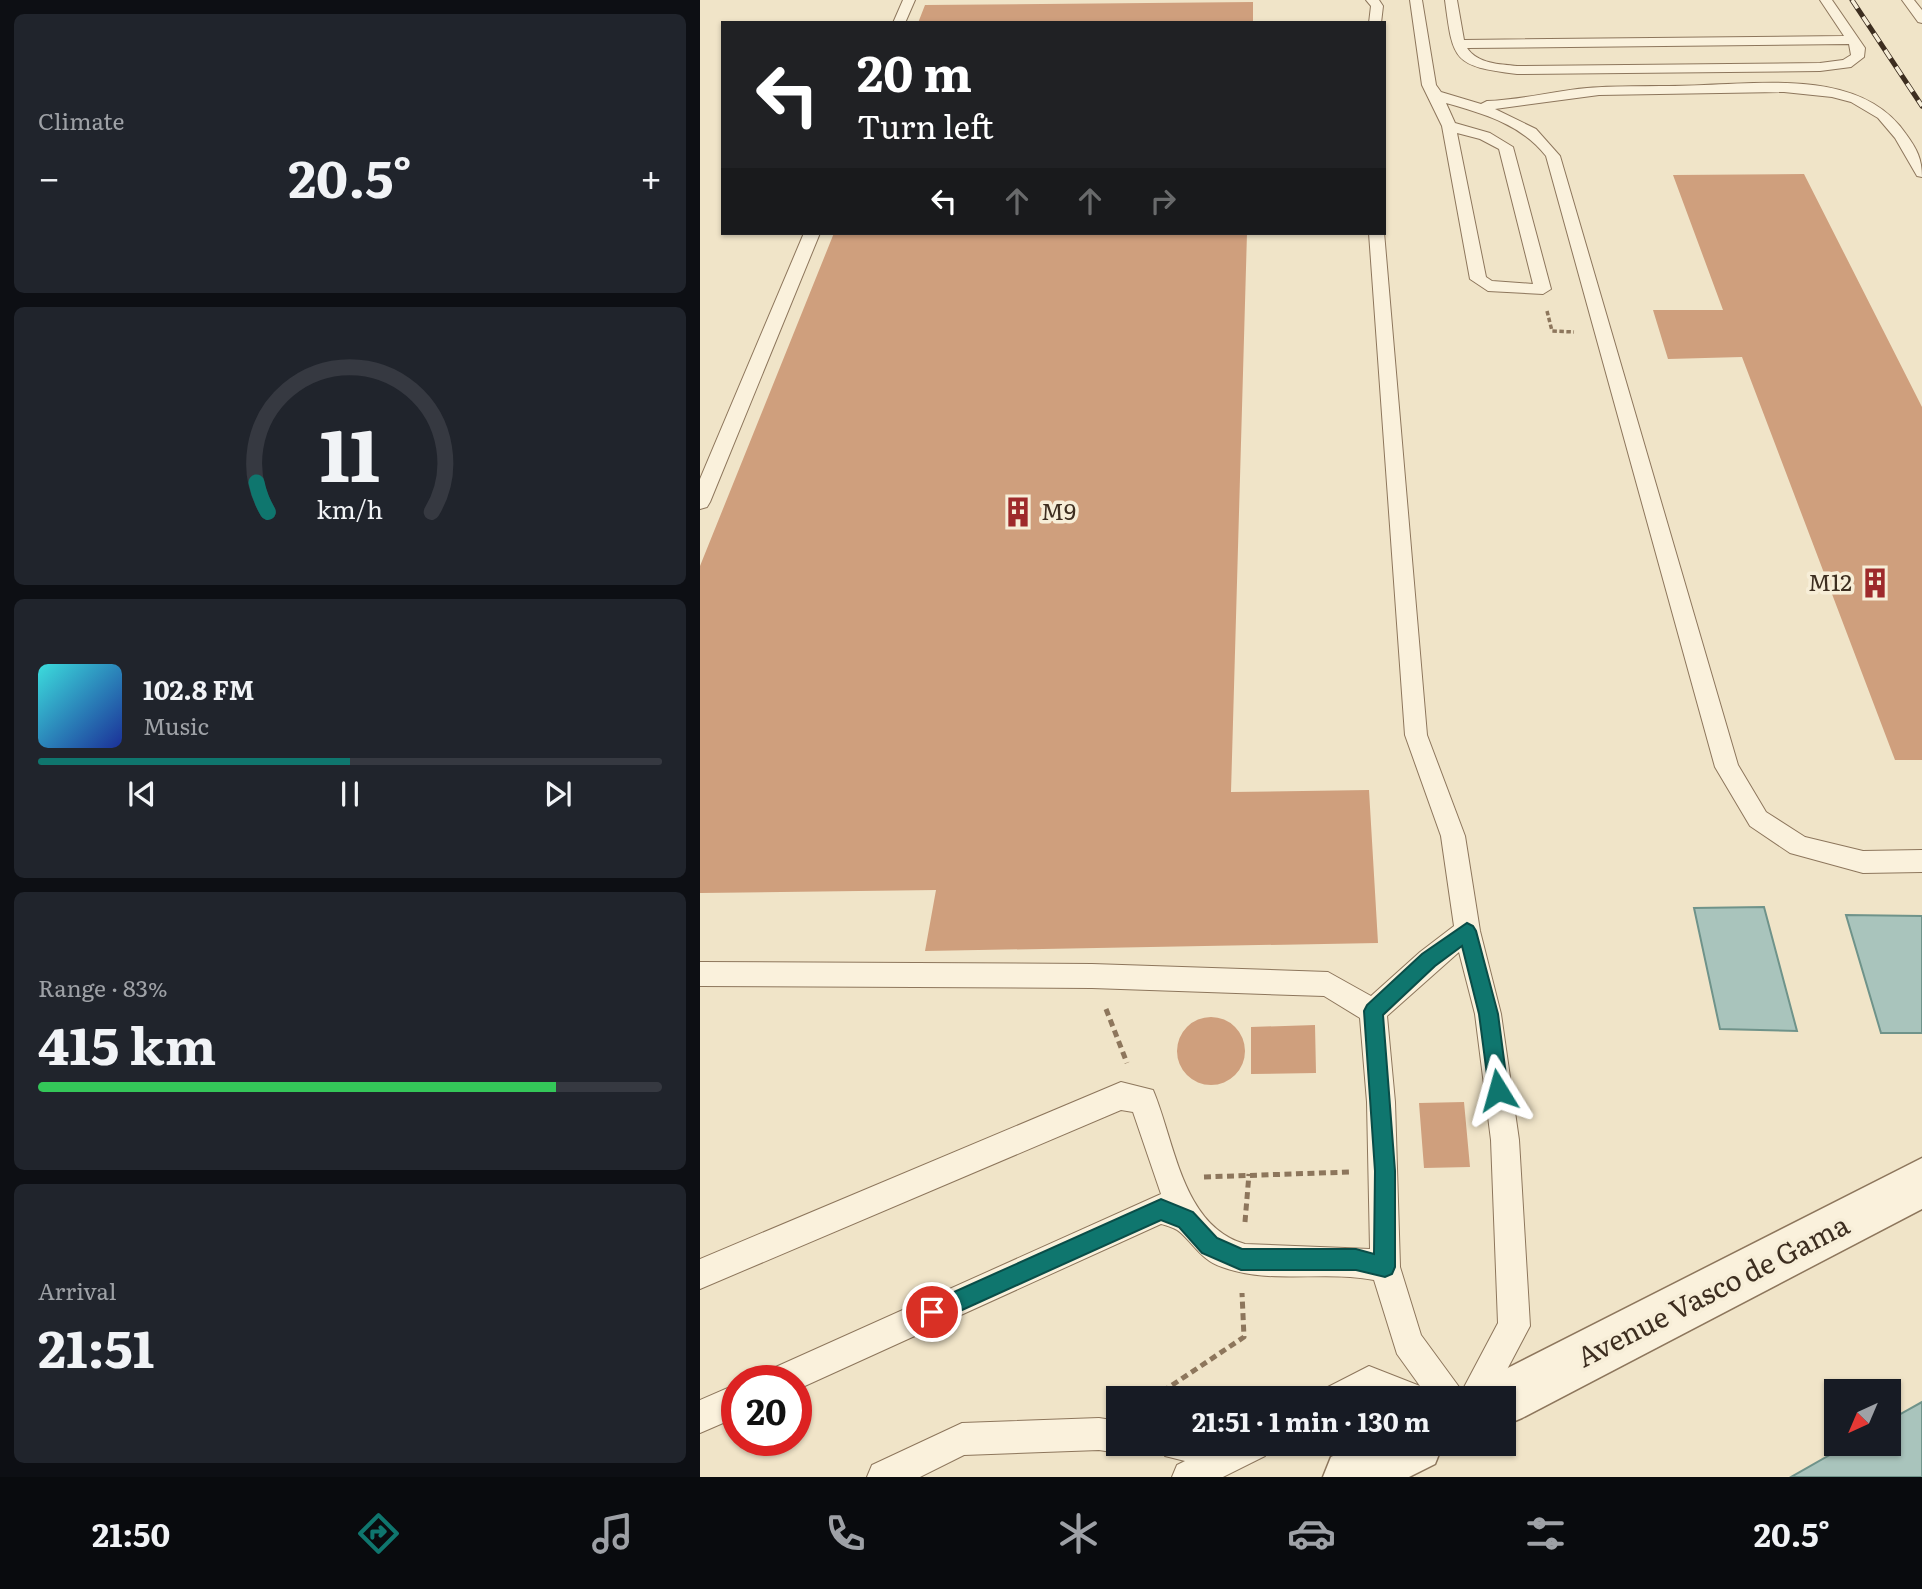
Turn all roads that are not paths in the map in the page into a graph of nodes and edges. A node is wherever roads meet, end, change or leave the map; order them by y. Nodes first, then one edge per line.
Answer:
1 (909, 0) edge
2 (1372, 0) edge
3 (1416, 0) edge
4 (1451, 0) edge
5 (1826, 0) edge
6 (1908, 0) edge
7 (1922, 19) edge
8 (900, 21) edge
9 (1375, 21) edge
10 (1853, 40) junction
11 (1457, 44) junction
12 (1436, 95) junction
13 (1556, 98) junction
14 (1467, 106) junction
15 (1449, 126) junction
16 (1543, 139) junction
17 (1922, 173) edge
18 (811, 235) edge
19 (1377, 235) edge
20 (700, 502) edge
21 (1922, 861) edge
22 (1467, 931) junction
23 (700, 974) edge
24 (1373, 1011) junction
25 (1922, 1183) edge
26 (1186, 1219) junction
27 (1385, 1267) junction
28 (700, 1274) edge
29 (812, 1367) edge
30 (1362, 1386) edge
31 (1380, 1386) edge
32 (1440, 1386) edge
33 (1482, 1386) edge
34 (1516, 1391) edge
35 (721, 1407) edge
36 (700, 1417) edge
37 (1106, 1435) edge
38 (1229, 1456) edge
39 (1392, 1456) edge
40 (884, 1477) edge
41 (1189, 1477) edge
42 (1351, 1477) edge

1 - 8 lane
2 - 9 lane
3 - 12 lane
4 - 11 lane
5 - 10 lane
6 - 7 lane
10 - 11 lane
10 - 11 lane
12 - 14 lane
12 - 15 lane
13 - 14 lane
13 - 16 lane
13 - 17 lane
14 - 16 lane
15 - 15 lane
16 - 21 lane
18 - 20 lane
19 - 22 lane
22 - 24 lane
22 - 33 lane
23 - 24 lane
24 - 27 lane
25 - 34 street, Avenue Vasco de Gama
26 - 27 lane
26 - 28 lane
26 - 29 lane
27 - 32 lane
30 - 31 lane
35 - 36 lane
37 - 40 lane
38 - 41 lane
39 - 42 street

